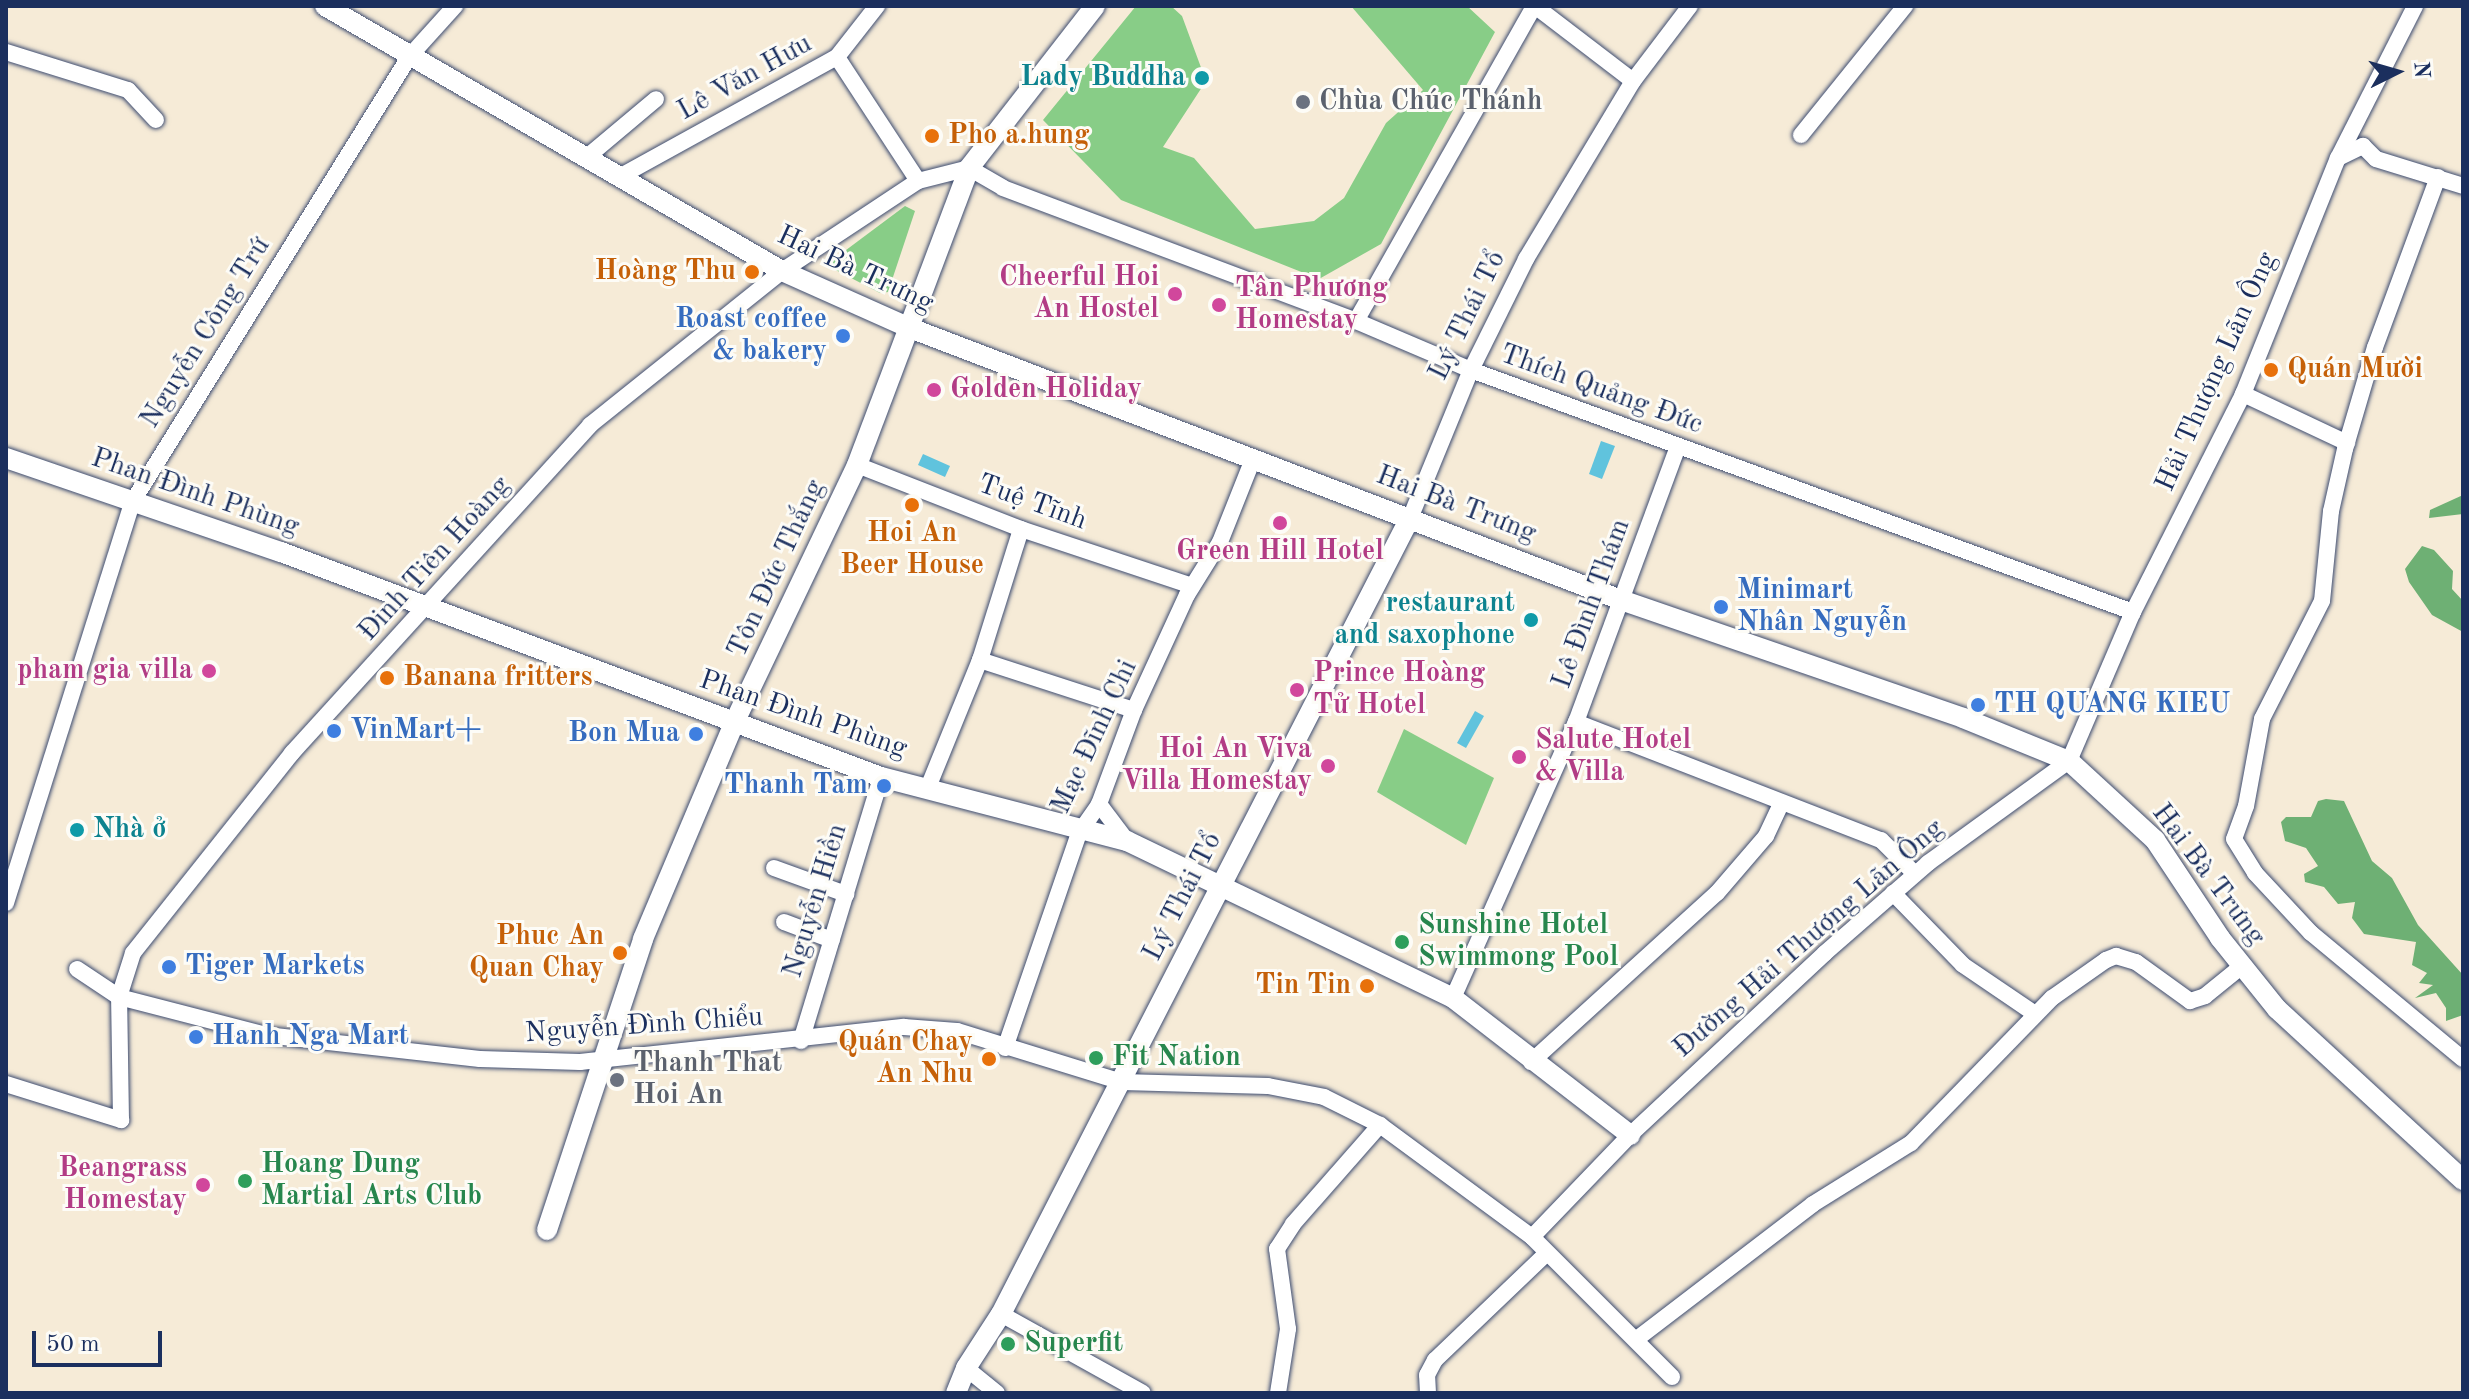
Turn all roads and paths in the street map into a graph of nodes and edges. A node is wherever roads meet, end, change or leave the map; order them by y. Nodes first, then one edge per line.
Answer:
1 (325, 6) edge
2 (455, 6) edge
3 (877, 6) edge
4 (1095, 6) edge
5 (1534, 6) edge
6 (1690, 6) edge
7 (1905, 6) edge
8 (2415, 6) edge
9 (6, 52) edge
10 (409, 57) junction
11 (837, 57) junction
12 (1633, 81) junction
13 (656, 99) dead end
14 (156, 120) dead end
15 (1801, 135) dead end
16 (587, 157) junction
17 (2338, 158) junction
18 (969, 168) junction
19 (621, 176) junction
20 (2438, 177) junction
21 (918, 181) junction
22 (2463, 186) edge
23 (782, 271) junction
24 (1356, 321) junction
25 (910, 328) junction
26 (1471, 370) junction
27 (2243, 394) junction
28 (2347, 443) junction
29 (1678, 446) junction
30 (6, 458) edge
31 (1253, 459) junction
32 (857, 465) junction
33 (133, 501) junction
34 (1411, 516) junction
35 (1021, 529) junction
36 (1192, 586) junction
37 (1621, 600) junction
38 (427, 611) junction
39 (2133, 612) junction
40 (980, 660) junction
41 (1134, 710) junction
42 (735, 721) junction
43 (1576, 722) junction
44 (2069, 761) junction
45 (881, 777) junction
46 (929, 785) junction
47 (1099, 804) junction
48 (1781, 804) junction
49 (1079, 833) junction
50 (1127, 841) junction
51 (774, 868) dead end
52 (1915, 874) junction
53 (8, 882) edge
54 (1221, 882) junction
55 (1893, 893) junction
56 (846, 894) junction
57 (6, 903) edge
58 (784, 922) dead end
59 (832, 940) junction
60 (2242, 966) junction
61 (77, 969) dead end
62 (119, 997) junction
63 (1453, 998) junction
64 (2035, 1014) junction
65 (801, 1041) junction
66 (1005, 1048) junction
67 (606, 1059) junction
68 (2463, 1059) edge
69 (1531, 1062) junction
70 (1122, 1082) junction
71 (6, 1084) edge
72 (1380, 1125) junction
73 (1630, 1135) junction
74 (2463, 1180) edge
75 (547, 1230) dead end
76 (1532, 1237) junction
77 (1546, 1254) junction
78 (1001, 1314) junction
79 (1638, 1338) junction
80 (966, 1368) junction
81 (1672, 1377) dead end
82 (956, 1393) edge
83 (997, 1393) edge
84 (1143, 1393) edge
85 (1278, 1393) edge
86 (1428, 1393) edge

1 - 10 street, Hai Bà Trưng
2 - 10 street, Nguyễn Công Trứ
3 - 11 street, Lê Văn Hưu
4 - 18 street, Tôn Đức Thắng
5 - 12 street
5 - 24 street
6 - 12 street, Lý Thái Tổ
7 - 15 street
8 - 17 street, Hải Thượng Lãn Ông
9 - 14 street
10 - 16 street, Hai Bà Trưng
10 - 33 street, Nguyễn Công Trứ
11 - 19 street, Lê Văn Hưu
11 - 21 street
12 - 26 street, Lý Thái Tổ
13 - 16 street, Lê Văn Hưu
16 - 19 street, Hai Bà Trưng
17 - 20 street
17 - 27 street, Hải Thượng Lãn Ông
18 - 21 street, Đinh Tiên Hoàng
18 - 24 street, Thích Quảng Đức
18 - 25 street, Tôn Đức Thắng
19 - 23 street, Hai Bà Trưng
20 - 22 street
20 - 28 street
21 - 23 street, Đinh Tiên Hoàng
23 - 25 street, Hai Bà Trưng
23 - 38 street, Đinh Tiên Hoàng
24 - 26 street, Thích Quảng Đức
25 - 31 street, Hai Bà Trưng
25 - 32 street, Tôn Đức Thắng
26 - 29 street, Thích Quảng Đức
26 - 34 street, Lý Thái Tổ
27 - 28 street
27 - 39 street, Hải Thượng Lãn Ông
28 - 68 street
29 - 37 street, Lê Đình Thám
29 - 39 street, Thích Quảng Đức
30 - 33 street, Phan Đình Phùng
31 - 34 street, Hai Bà Trưng
31 - 36 street, Mạc Đĩnh Chi
32 - 35 street, Tuệ Tĩnh
32 - 42 street, Tôn Đức Thắng
33 - 38 street, Phan Đình Phùng
33 - 53 street, Nguyễn Công Trứ
34 - 37 street, Hai Bà Trưng
34 - 54 street, Lý Thái Tổ
35 - 36 street, Tuệ Tĩnh
35 - 40 street
36 - 41 street, Mạc Đĩnh Chi
37 - 43 street, Lê Đình Thám
37 - 44 street, Hai Bà Trưng
38 - 42 street, Phan Đình Phùng
38 - 62 street, Đinh Tiên Hoàng
39 - 44 street, Hải Thượng Lãn Ông
40 - 41 street
40 - 46 street
41 - 47 street, Mạc Đĩnh Chi
42 - 45 street, Phan Đình Phùng
42 - 67 street, Tôn Đức Thắng
43 - 48 street
43 - 63 street, Lê Đình Thám
44 - 52 street, Đường Hải Thượng Lãn Ông
44 - 60 street, Hai Bà Trưng
45 - 46 street, Phan Đình Phùng
45 - 56 street, Nguyễn Hiền
46 - 49 street, Phan Đình Phùng
47 - 49 street, Mạc Đĩnh Chi
47 - 50 street
48 - 52 street
48 - 69 street
49 - 50 street, Phan Đình Phùng
49 - 66 street, Mạc Đĩnh Chi
50 - 54 street, Phan Đình Phùng
51 - 56 street
52 - 55 street, Đường Hải Thượng Lãn Ông
53 - 57 street, Nguyễn Công Trứ
54 - 63 street, Phan Đình Phùng
54 - 70 street, Lý Thái Tổ
55 - 64 street
55 - 73 street, Đường Hải Thượng Lãn Ông
56 - 59 street, Nguyễn Hiền
58 - 59 street
59 - 65 street, Nguyễn Hiền
60 - 64 street
60 - 74 street, Hai Bà Trưng
61 - 62 street, Nguyễn Đình Chiểu
62 - 67 street, Nguyễn Đình Chiểu
62 - 71 street, Đinh Tiên Hoàng
63 - 69 street, Phan Đình Phùng
64 - 79 street
65 - 66 street, Nguyễn Đình Chiểu
65 - 67 street, Nguyễn Đình Chiểu
66 - 70 street, Nguyễn Đình Chiểu
67 - 75 street, Tôn Đức Thắng
69 - 73 street, Phan Đình Phùng
70 - 72 street
70 - 78 street, Lý Thái Tổ
72 - 76 street
72 - 85 street
73 - 76 street, Đường Hải Thượng Lãn Ông
76 - 77 street
77 - 79 street
77 - 86 street
78 - 80 street, Lý Thái Tổ
78 - 84 street
79 - 81 street
80 - 82 street, Lý Thái Tổ
80 - 83 street

